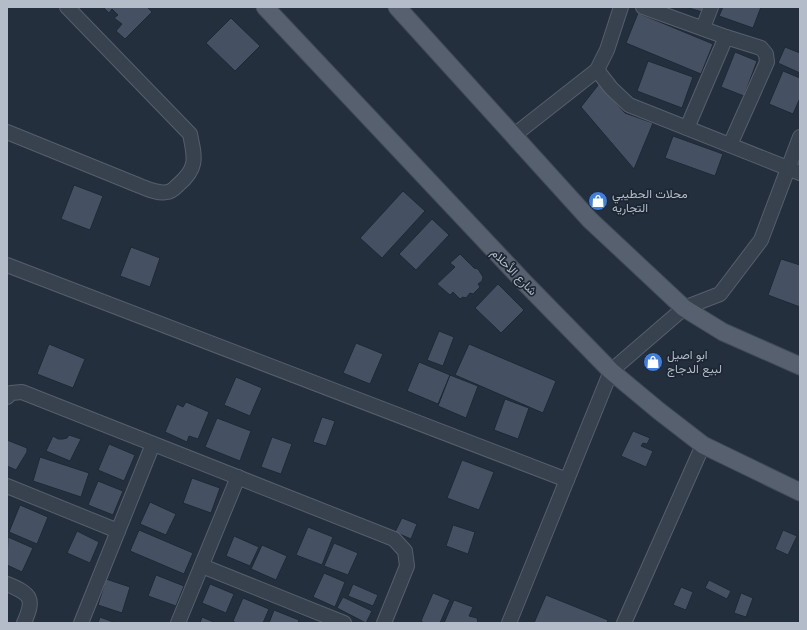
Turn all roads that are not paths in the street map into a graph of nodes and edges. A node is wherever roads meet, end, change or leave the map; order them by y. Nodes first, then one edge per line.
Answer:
1 (67, 7) edge
2 (265, 7) edge
3 (397, 7) edge
4 (621, 7) edge
5 (643, 7) edge
6 (711, 7) edge
7 (703, 28) junction
8 (726, 37) junction
9 (597, 70) junction
10 (687, 128) junction
11 (7, 132) edge
12 (513, 136) junction
13 (800, 137) edge
14 (730, 145) junction
15 (794, 171) edge
16 (7, 265) edge
17 (684, 308) junction
18 (800, 366) edge
19 (611, 371) junction
20 (7, 397) edge
21 (153, 444) junction
22 (703, 445) junction
23 (238, 477) junction
24 (567, 480) junction
25 (7, 486) edge
26 (800, 492) edge
27 (118, 531) junction
28 (202, 566) junction
29 (7, 584) edge
30 (24, 623) edge
31 (81, 623) edge
32 (178, 623) edge
33 (344, 623) edge
34 (384, 623) edge
35 (509, 623) edge
36 (624, 623) edge

1 - 11 street
2 - 19 main road, شارع الأحلام
3 - 12 main road
4 - 9 street
5 - 7 street
6 - 7 street
7 - 8 street
8 - 10 street
8 - 14 street
9 - 10 street
9 - 12 street
10 - 14 street
12 - 17 main road
13 - 15 street
14 - 15 street
15 - 17 street
16 - 24 street
17 - 18 main road
17 - 19 street
19 - 22 main road, شارع الأحلام
19 - 24 street
20 - 21 street
21 - 23 street
21 - 27 street
22 - 26 main road, شارع الأحلام
22 - 36 street
23 - 28 street
23 - 34 street
24 - 35 street
25 - 27 street
27 - 31 street
28 - 32 street
28 - 33 street
29 - 30 street

